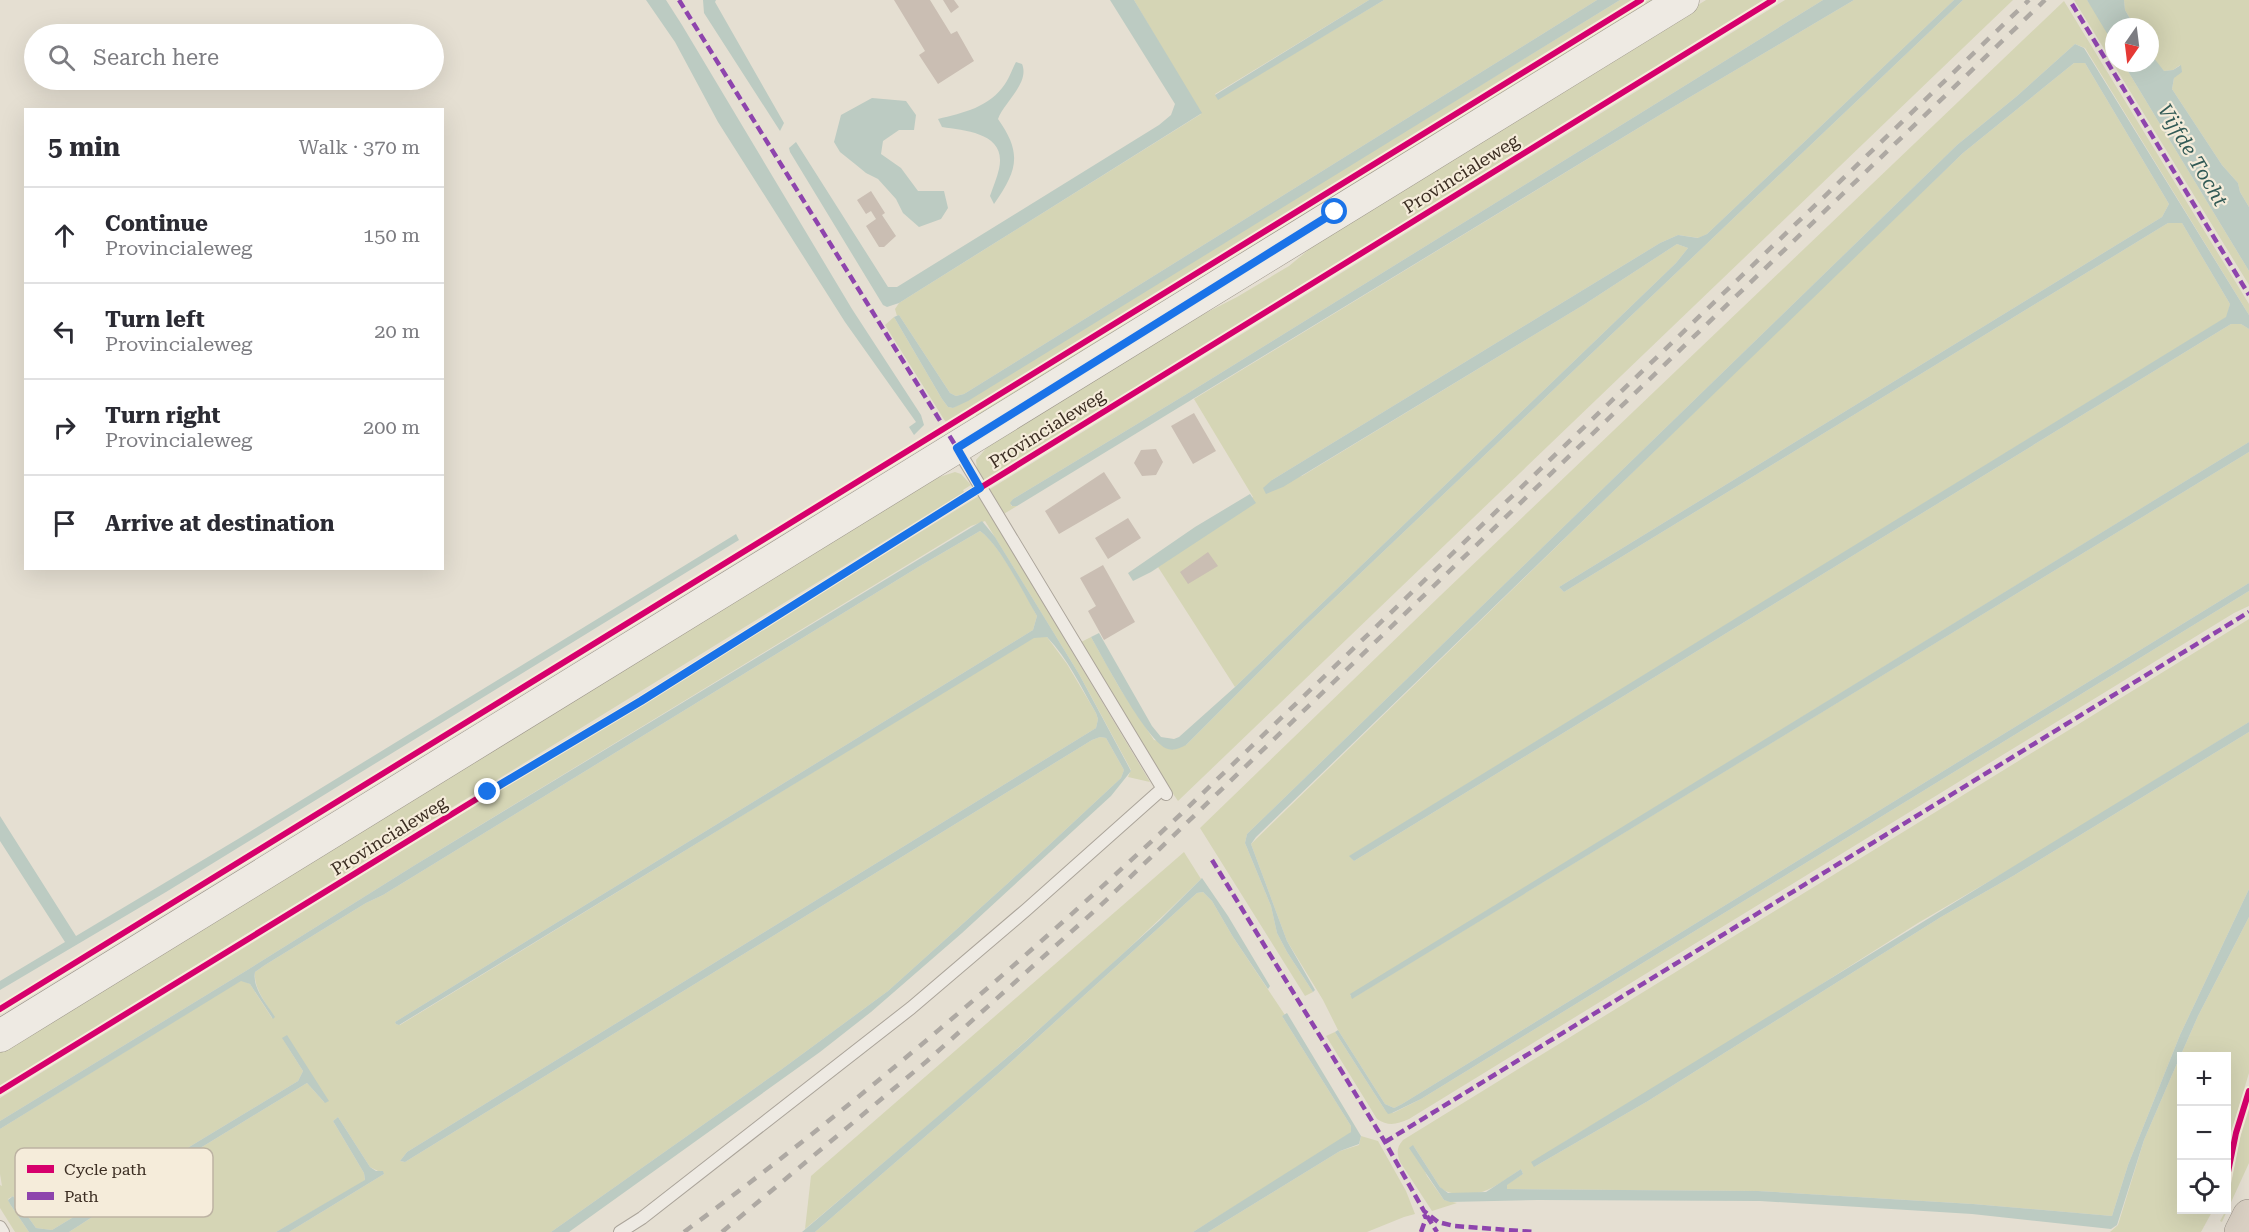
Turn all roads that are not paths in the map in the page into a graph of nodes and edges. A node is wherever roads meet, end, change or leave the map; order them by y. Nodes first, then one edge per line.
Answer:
1 (1683, 0) edge
2 (957, 448) junction
3 (0, 1036) edge
4 (2249, 1216) edge
5 (0, 1227) edge
6 (3, 1232) edge
7 (620, 1232) edge
8 (2241, 1232) edge

1 - 2 main road, Provincialeweg
2 - 3 main road, Provincialeweg
2 - 7 lane, Provincialeweg
4 - 8 highway
5 - 6 lane

